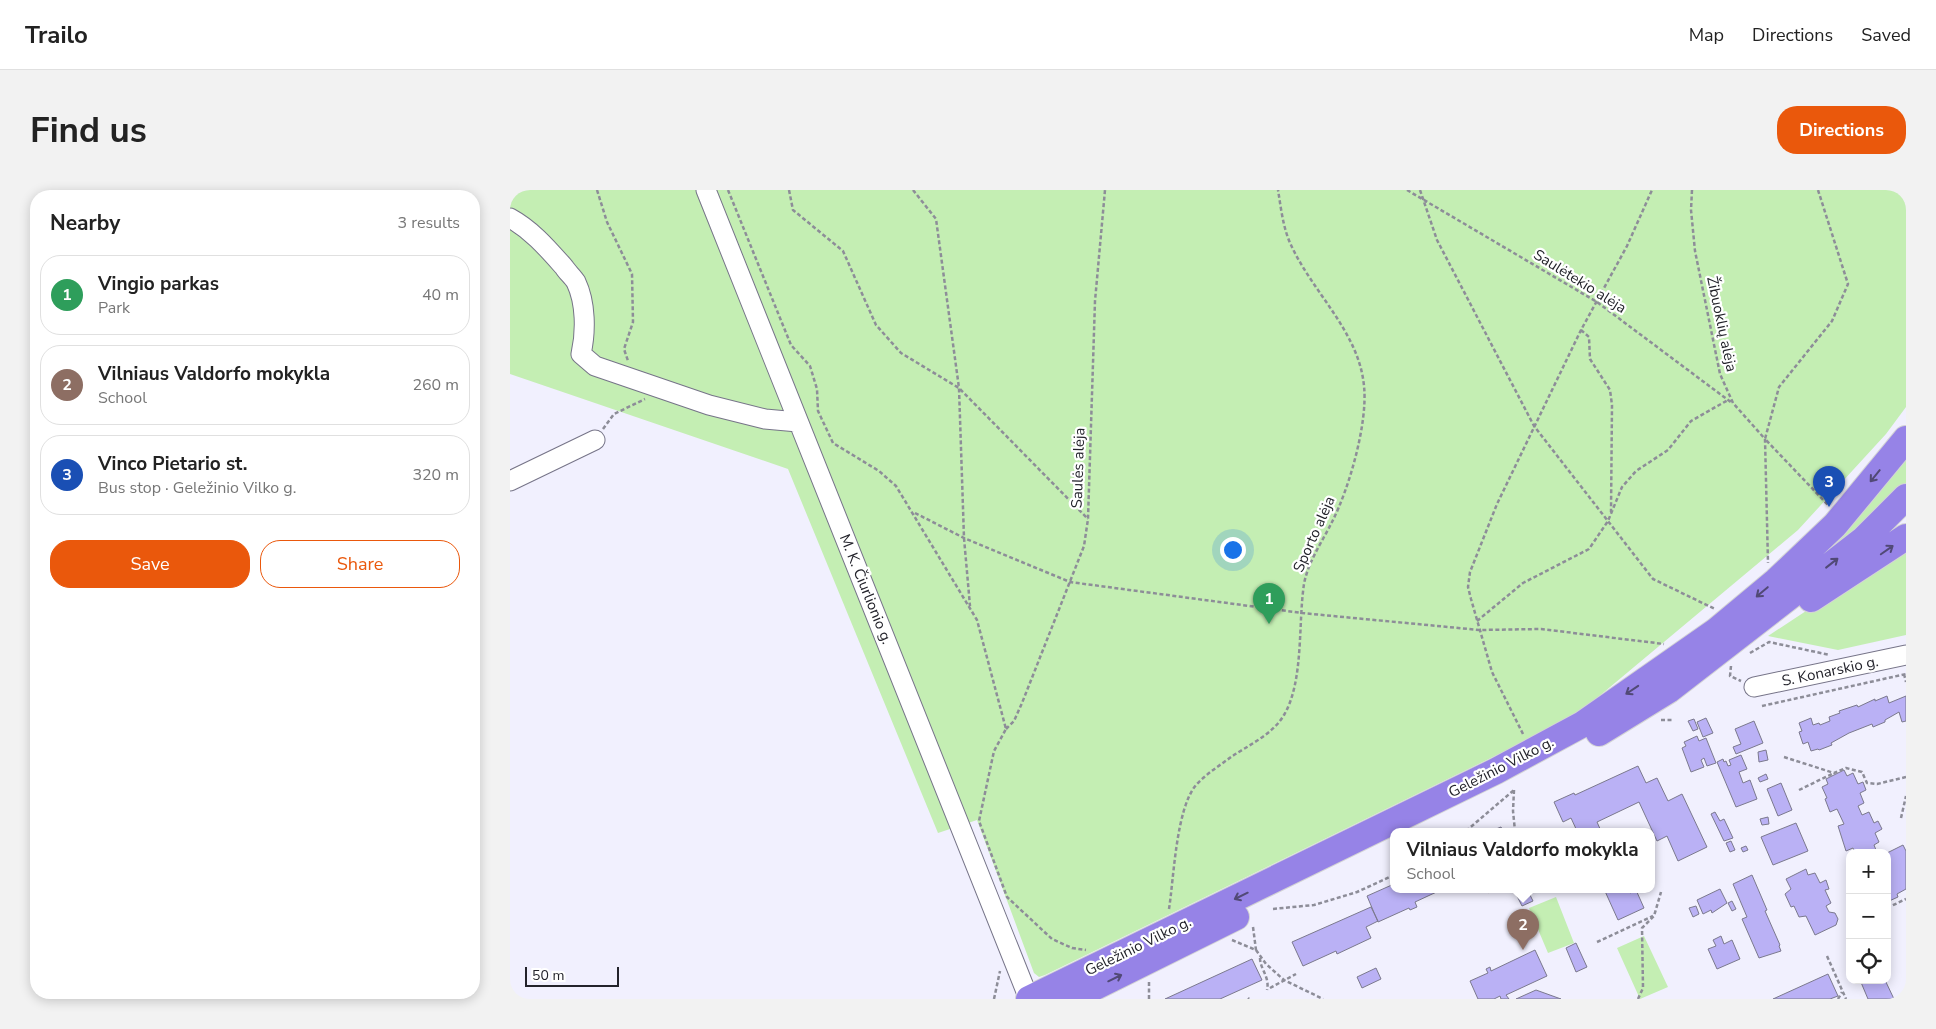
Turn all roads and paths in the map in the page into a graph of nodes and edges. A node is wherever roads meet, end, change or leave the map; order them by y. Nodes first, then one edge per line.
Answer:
1 (597, 190) edge
2 (706, 190) edge
3 (728, 190) edge
4 (789, 190) edge
5 (913, 190) edge
6 (1105, 190) edge
7 (1278, 190) edge
8 (1407, 190) edge
9 (1420, 190) edge
10 (1652, 190) edge
11 (1692, 190) edge
12 (1818, 190) edge
13 (1422, 198) junction
14 (510, 218) edge
15 (1597, 302) junction
16 (1581, 330) junction
17 (633, 379) junction
18 (959, 388) junction
19 (662, 389) junction
20 (1728, 400) junction
21 (1732, 403) junction
22 (798, 422) junction
23 (1534, 426) junction
24 (1765, 439) junction
25 (1906, 439) edge
26 (595, 440) joint
27 (510, 481) edge
28 (1906, 497) edge
29 (1829, 506) dead end
30 (914, 513) junction
31 (1088, 520) junction
32 (1608, 520) junction
33 (1906, 537) edge
34 (964, 538) junction
35 (1768, 568) dead end
36 (1070, 582) junction
37 (970, 607) junction
38 (1716, 610) dead end
39 (1302, 613) junction
40 (1476, 621) junction
41 (1479, 630) junction
42 (1672, 645) dead end
43 (1762, 645) dead end
44 (1802, 649) dead end
45 (1906, 655) edge
46 (1731, 666) dead end
47 (1906, 674) edge
48 (1730, 676) dead end
49 (1754, 687) dead end
50 (1670, 690) junction
51 (1762, 706) dead end
52 (1661, 720) dead end
53 (1674, 720) dead end
54 (1006, 729) junction
55 (1523, 734) dead end
56 (1784, 757) dead end
57 (1834, 774) junction
58 (1906, 777) edge
59 (1798, 790) dead end
60 (1906, 796) edge
61 (1901, 818) dead end
62 (1413, 828) edge
63 (1470, 828) edge
64 (1515, 828) edge
65 (1390, 840) edge
66 (1390, 877) edge
67 (1661, 892) dead end
68 (1906, 899) edge
69 (1891, 906) edge
70 (1273, 909) dead end
71 (1169, 911) dead end
72 (1654, 916) junction
73 (1253, 921) dead end
74 (1229, 939) dead end
75 (1597, 942) dead end
76 (1088, 950) dead end
77 (1256, 950) junction
78 (1260, 956) junction
79 (1827, 956) dead end
80 (1296, 974) dead end
81 (1150, 977) dead end
82 (1284, 980) junction
83 (1842, 992) junction
84 (1028, 995) edge
85 (1071, 999) edge
86 (1149, 999) edge
87 (1323, 999) edge
88 (1638, 999) edge
89 (1838, 999) edge
90 (1846, 999) edge

1 - 17 path
2 - 22 street, M. K. Čiurlionio g.
3 - 30 path
4 - 18 path
5 - 18 path
6 - 31 path, Saulės alėja
7 - 39 path, Sporto alėja
8 - 13 path, Saulėtekio alėja
9 - 13 path
10 - 15 path
11 - 21 path, Žibuoklių alėja
12 - 24 path
13 - 15 path, Saulėtekio alėja
13 - 23 path
14 - 17 street
15 - 16 path
15 - 20 path, Saulėtekio alėja
16 - 23 path
16 - 32 path
17 - 19 street
18 - 31 path
18 - 34 path
19 - 22 street
19 - 26 path
20 - 21 path, Saulėtekio alėja
20 - 32 path
21 - 24 path, Žibuoklių alėja
22 - 84 street, M. K. Čiurlionio g.
23 - 32 path
23 - 40 path
24 - 29 path, Žibuoklių alėja
24 - 35 path
25 -> 84 highway, Geležinio Vilko g.
26 - 27 street
50 -> 28 highway, Geležinio Vilko g.
30 - 34 path
30 - 37 path
31 - 36 path, Saulės alėja
32 - 38 path
32 - 40 path
50 -> 33 highway
34 - 36 path
34 - 37 path
36 - 39 path
36 - 54 path, Saulės alėja
37 - 54 path
39 - 41 path
39 - 71 path, Sporto alėja
40 - 41 path
41 - 42 path
41 - 55 path
43 - 44 path
45 - 49 street, S. Konarskio g.
46 - 48 path
47 - 51 path
50 - 62 highway, Geležinio Vilko g.
52 - 53 path
54 - 76 path, Saulės alėja
56 - 57 path
57 - 58 path
57 - 59 path
60 - 61 path
63 - 64 path
85 -> 65 highway, Geležinio Vilko g.
66 - 70 path
67 - 72 path
68 - 69 path
72 - 75 path
72 - 88 path
73 - 77 path
74 - 77 path
77 - 78 path
78 - 82 path
78 - 82 path
79 - 83 path
80 - 82 path
81 - 86 path
82 - 87 path
83 - 89 path
83 - 90 path

